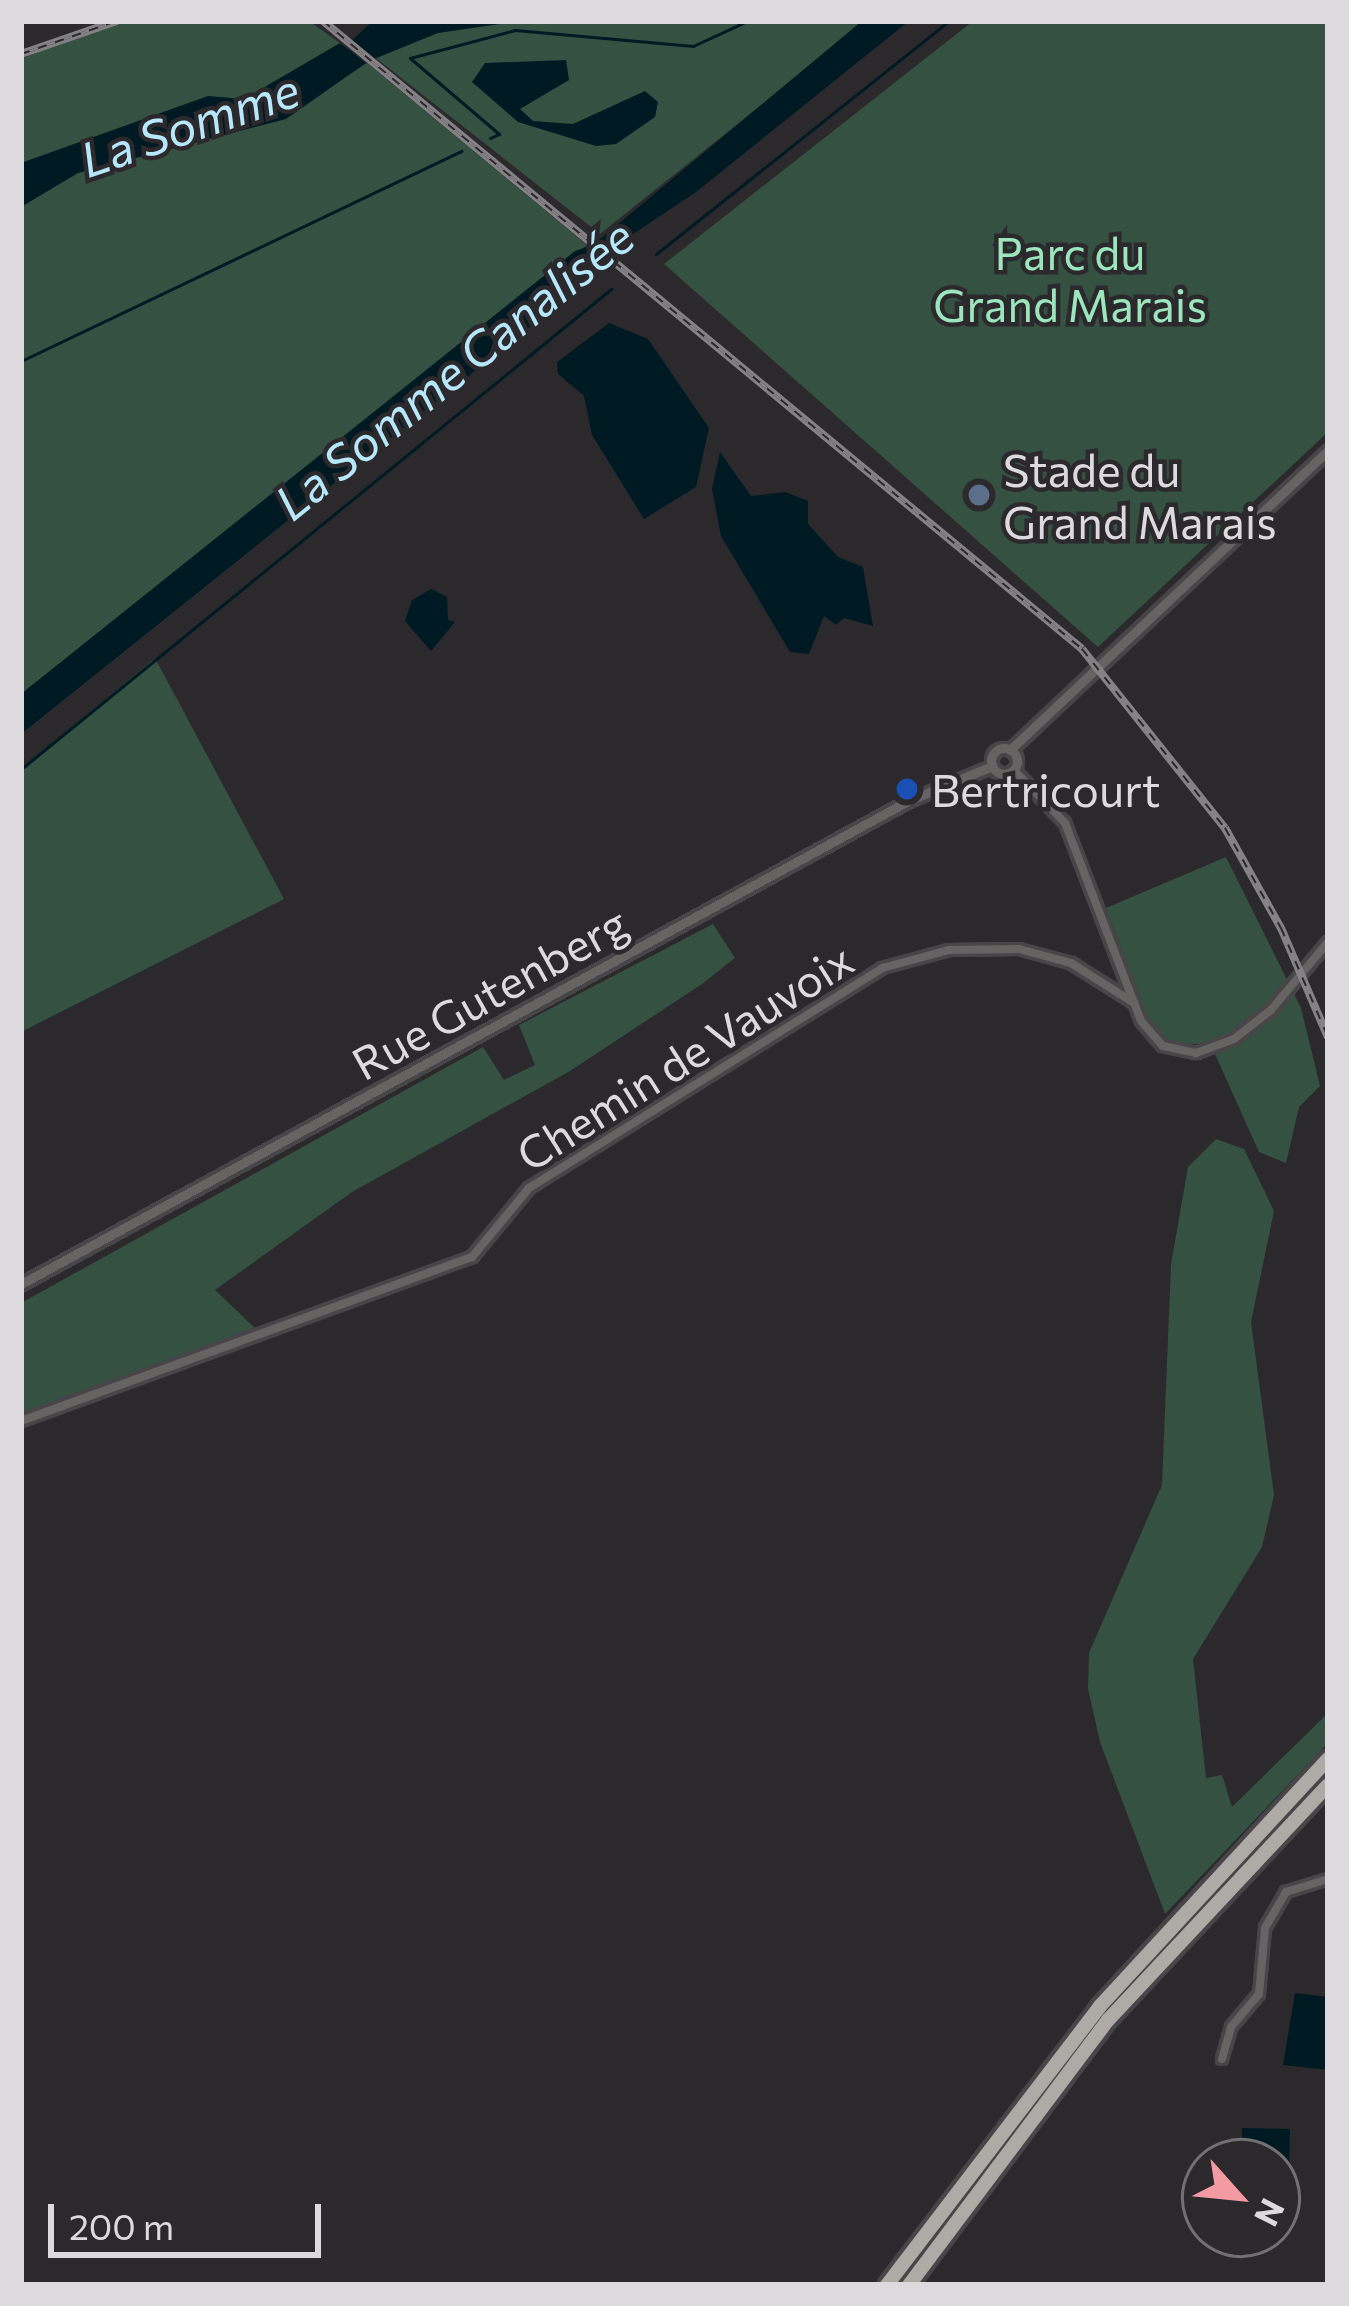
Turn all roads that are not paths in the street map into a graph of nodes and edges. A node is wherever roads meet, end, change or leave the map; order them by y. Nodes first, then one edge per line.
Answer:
1 (1328, 451) edge
2 (1010, 750) junction
3 (992, 766) junction
4 (1014, 770) junction
5 (1328, 942) edge
6 (1134, 1003) junction
7 (21, 1284) edge
8 (21, 1421) edge
9 (1328, 1759) edge
10 (1328, 1785) edge
11 (1328, 1880) edge
12 (1222, 2059) dead end
13 (891, 2279) edge
14 (876, 2285) edge
15 (909, 2285) edge

1 - 2 street
2 - 3 street
2 - 4 street
3 - 4 street
3 - 7 street, Rue Gutenberg
4 - 6 street
5 - 6 street
6 - 8 street, Chemin de Vauvoix
9 - 13 highway
10 - 15 highway
11 - 12 street
13 - 14 highway

